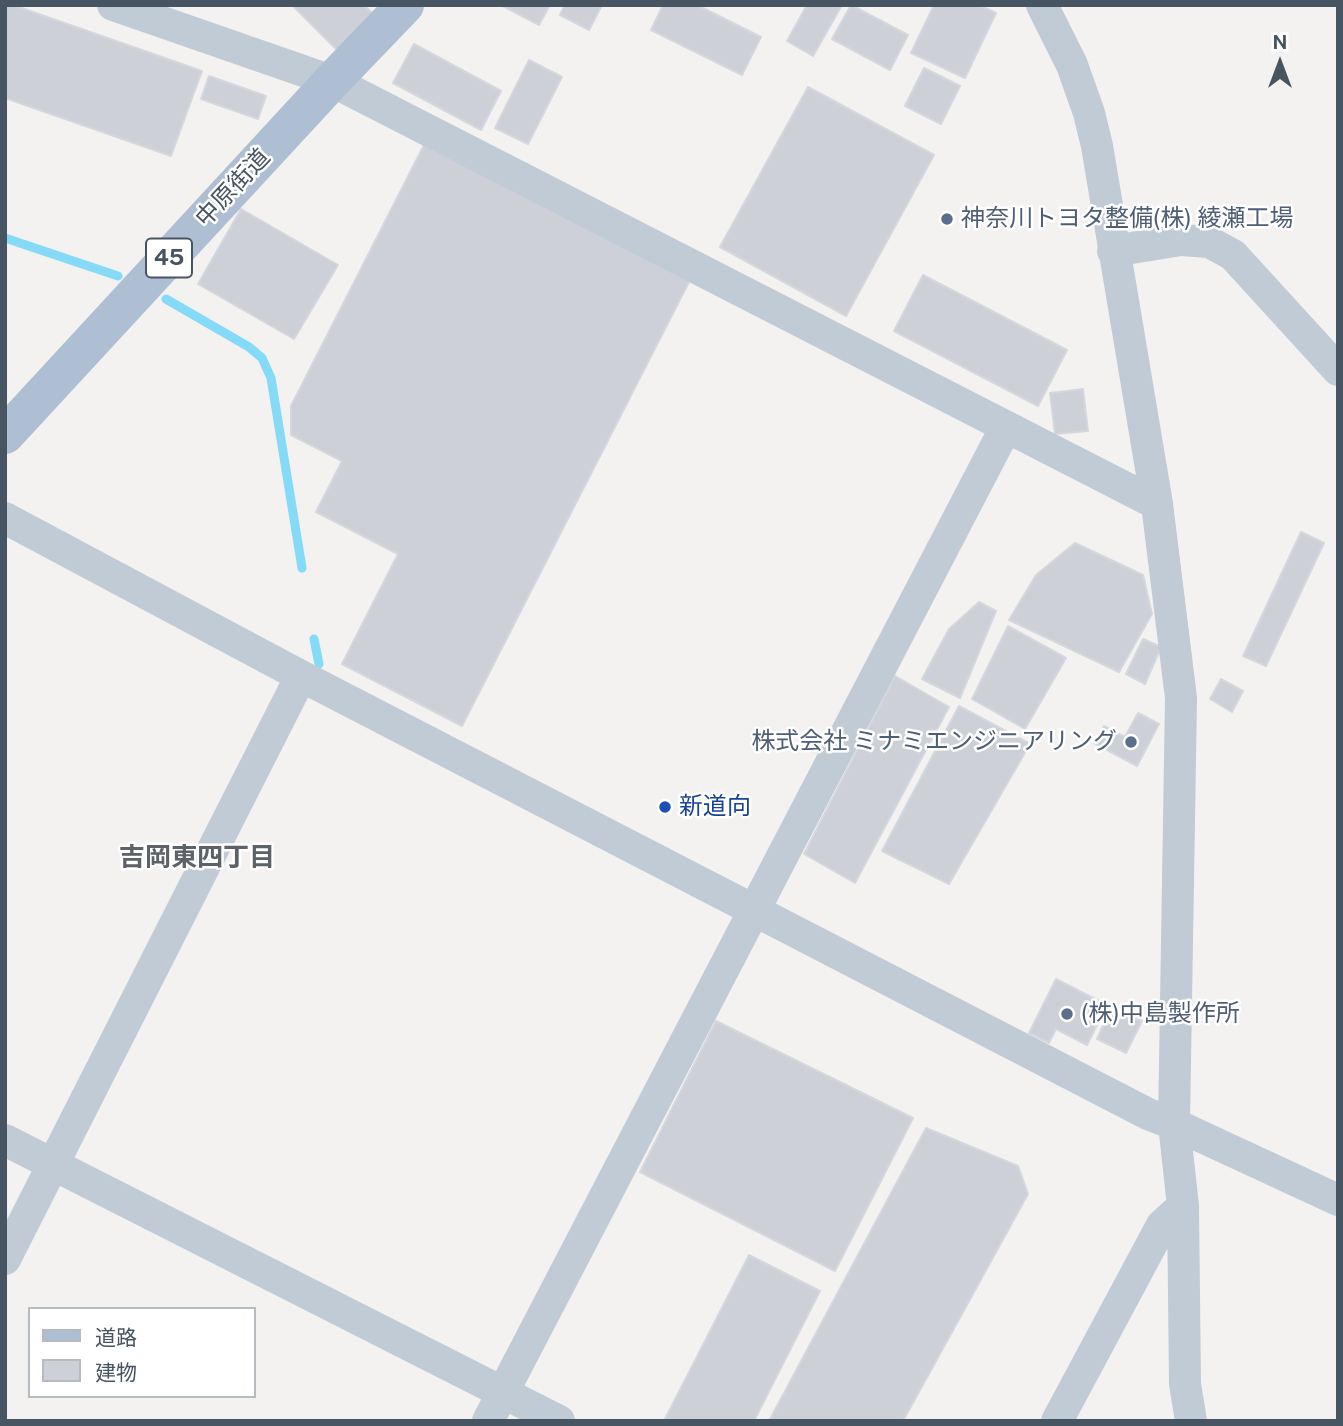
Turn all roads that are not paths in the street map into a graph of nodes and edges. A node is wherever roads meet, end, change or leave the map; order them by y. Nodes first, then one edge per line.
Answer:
1 (113, 5) edge
2 (405, 5) edge
3 (1042, 5) edge
4 (332, 81) junction
5 (1113, 251) junction
6 (1338, 370) edge
7 (1006, 427) junction
8 (5, 435) edge
9 (1157, 504) junction
10 (5, 518) edge
11 (301, 676) junction
12 (753, 911) junction
13 (1174, 1124) junction
14 (5, 1140) edge
15 (53, 1166) junction
16 (1338, 1200) edge
17 (1183, 1206) junction
18 (5, 1259) edge
19 (503, 1391) junction
20 (488, 1421) edge
21 (559, 1421) edge
22 (1057, 1421) edge
23 (1191, 1421) edge

1 - 4 street
2 - 4 main road, 中原街道 / 45
3 - 5 street
4 - 7 street
4 - 8 main road, 中原街道 / 45
5 - 6 street
5 - 9 street
7 - 9 street
7 - 12 street
9 - 13 street
10 - 11 street
11 - 12 street
11 - 15 street
12 - 13 street
12 - 19 street
13 - 16 street
13 - 17 street
14 - 15 street
15 - 18 street
15 - 19 street
17 - 22 street
17 - 23 street
19 - 20 street
19 - 21 street

